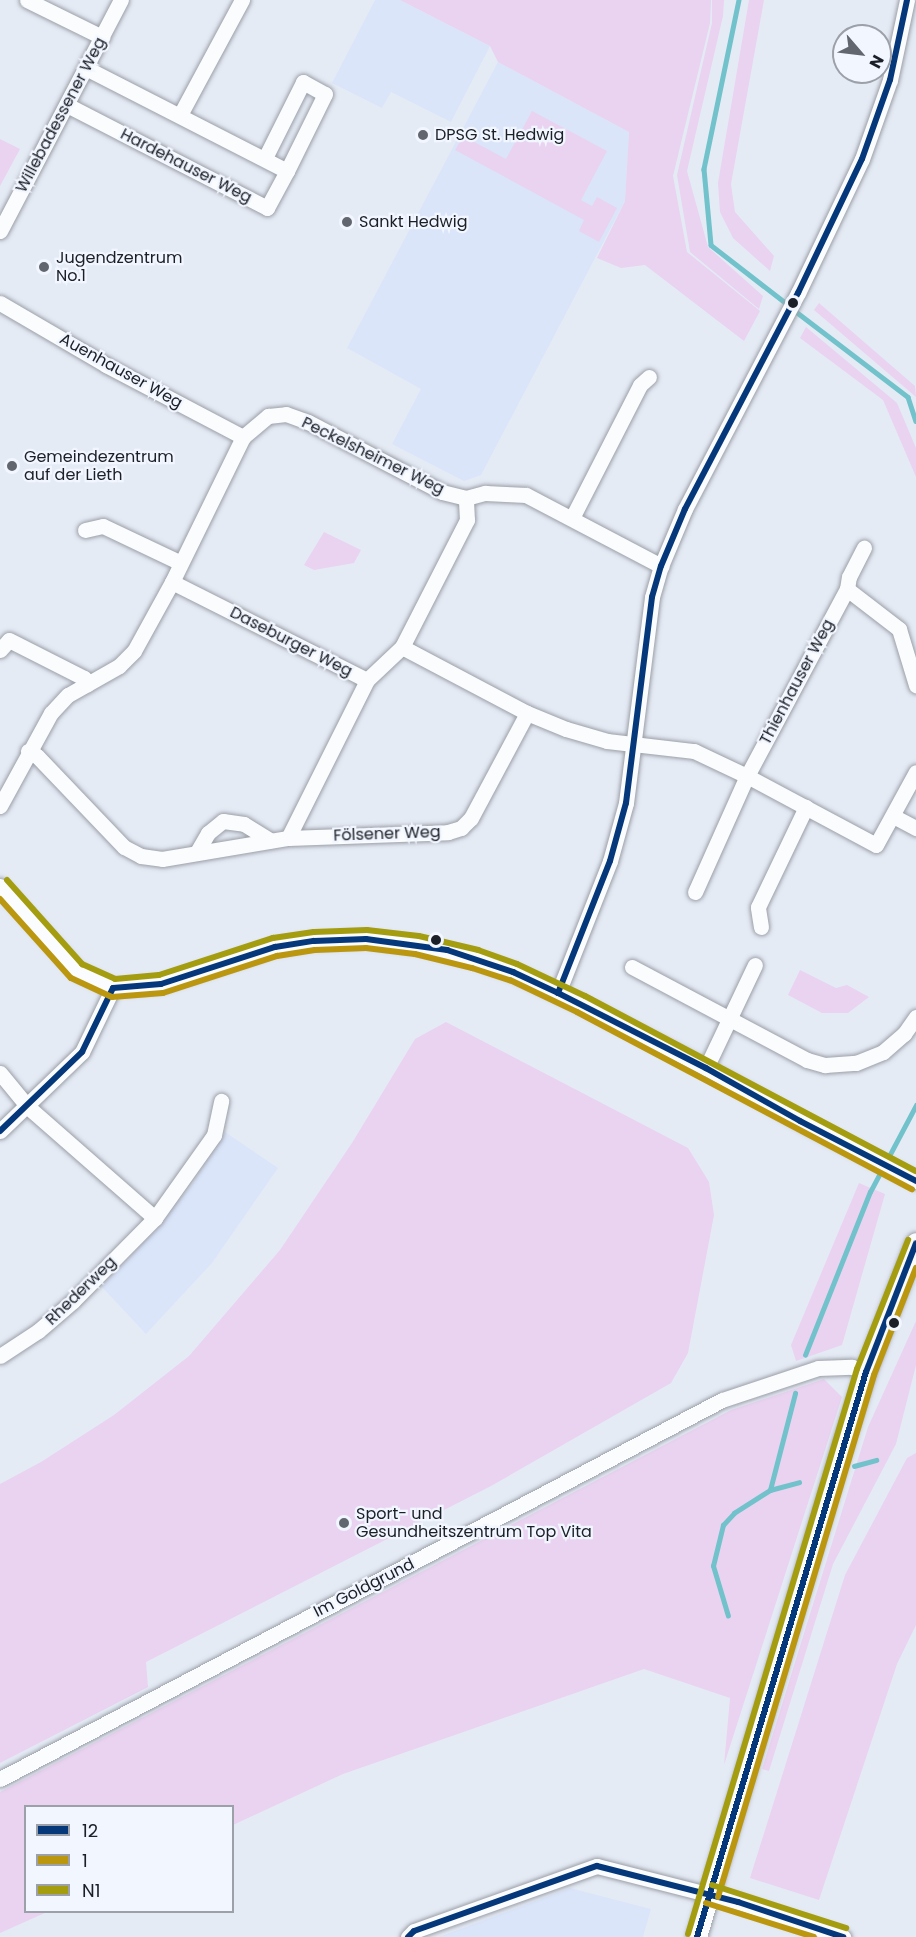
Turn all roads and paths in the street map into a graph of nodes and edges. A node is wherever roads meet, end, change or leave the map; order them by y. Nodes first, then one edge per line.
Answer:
1 (27, 0) edge
2 (121, 0) edge
3 (242, 0) edge
4 (907, 0) edge
5 (102, 37) junction
6 (86, 68) junction
7 (67, 105) junction
8 (180, 115) junction
9 (265, 159) junction
10 (287, 171) junction
11 (0, 231) edge
12 (0, 303) edge
13 (648, 377) dead end
14 (243, 437) junction
15 (466, 498) junction
16 (572, 518) junction
17 (85, 530) dead end
18 (864, 548) dead end
19 (181, 563) junction
20 (660, 566) junction
21 (172, 582) junction
22 (847, 589) junction
23 (402, 647) junction
24 (0, 650) edge
25 (367, 680) junction
26 (87, 684) junction
27 (916, 685) edge
28 (527, 713) junction
29 (634, 746) junction
30 (28, 751) junction
31 (916, 772) edge
32 (747, 776) junction
33 (0, 806) edge
34 (806, 807) junction
35 (893, 816) junction
36 (916, 828) edge
37 (288, 838) junction
38 (270, 840) junction
39 (198, 852) junction
40 (0, 886) edge
41 (696, 892) dead end
42 (761, 927) dead end
43 (755, 965) dead end
44 (632, 967) dead end
45 (113, 988) junction
46 (558, 993) junction
47 (916, 1017) edge
48 (729, 1018) junction
49 (706, 1068) junction
50 (0, 1073) edge
51 (221, 1101) dead end
52 (28, 1107) junction
53 (0, 1131) edge
54 (916, 1181) edge
55 (155, 1218) junction
56 (916, 1244) edge
57 (0, 1356) edge
58 (866, 1372) junction
59 (0, 1779) edge
60 (709, 1894) junction
61 (408, 1937) edge
62 (697, 1937) edge
63 (843, 1937) edge

1 - 5 street
2 - 5 street, Willebadessener Weg
3 - 8 street
4 - 20 street
5 - 6 street, Willebadessener Weg
6 - 7 street, Willebadessener Weg
6 - 8 street
7 - 10 street, Hardehauser Weg
7 - 11 street, Willebadessener Weg
8 - 9 street
9 - 10 street
9 - 10 street, Hardehauser Weg
12 - 14 street, Auenhauser Weg
13 - 16 street
14 - 15 street, Peckelsheimer Weg
14 - 19 street, Peckelsheimer Weg
15 - 16 street, Peckelsheimer Weg
15 - 23 street, Daseburger Weg
16 - 20 street, Peckelsheimer Weg
17 - 19 street
18 - 22 street, Thienhauser Weg
19 - 21 street, Peckelsheimer Weg
20 - 29 street
21 - 25 street, Daseburger Weg
21 - 26 street, Peckelsheimer Weg
22 - 27 street
22 - 32 street, Thienhauser Weg
23 - 25 street, Daseburger Weg
23 - 28 street
24 - 26 street
25 - 37 street
26 - 30 street, Peckelsheimer Weg
28 - 29 street
28 - 37 street, Fölsener Weg
29 - 32 street
29 - 46 street
30 - 33 street, Peckelsheimer Weg
30 - 39 street, Fölsener Weg
31 - 35 street
32 - 34 street
32 - 41 street, Thienhauser Weg
34 - 35 street
34 - 42 street
35 - 36 street
37 - 38 street, Fölsener Weg
38 - 39 street, Fölsener Weg
38 - 39 street
40 - 45 street
43 - 48 street
44 - 48 street
45 - 46 street
45 - 52 street
46 - 49 street
47 - 48 street
48 - 49 street
49 - 54 street
50 - 52 street
51 - 55 street, Rhederweg
52 - 53 street
52 - 55 street
55 - 57 street, Rhederweg
56 - 58 main road
58 - 59 street, Im Goldgrund
58 - 60 main road
60 - 61 street
60 - 62 main road
60 - 63 street

